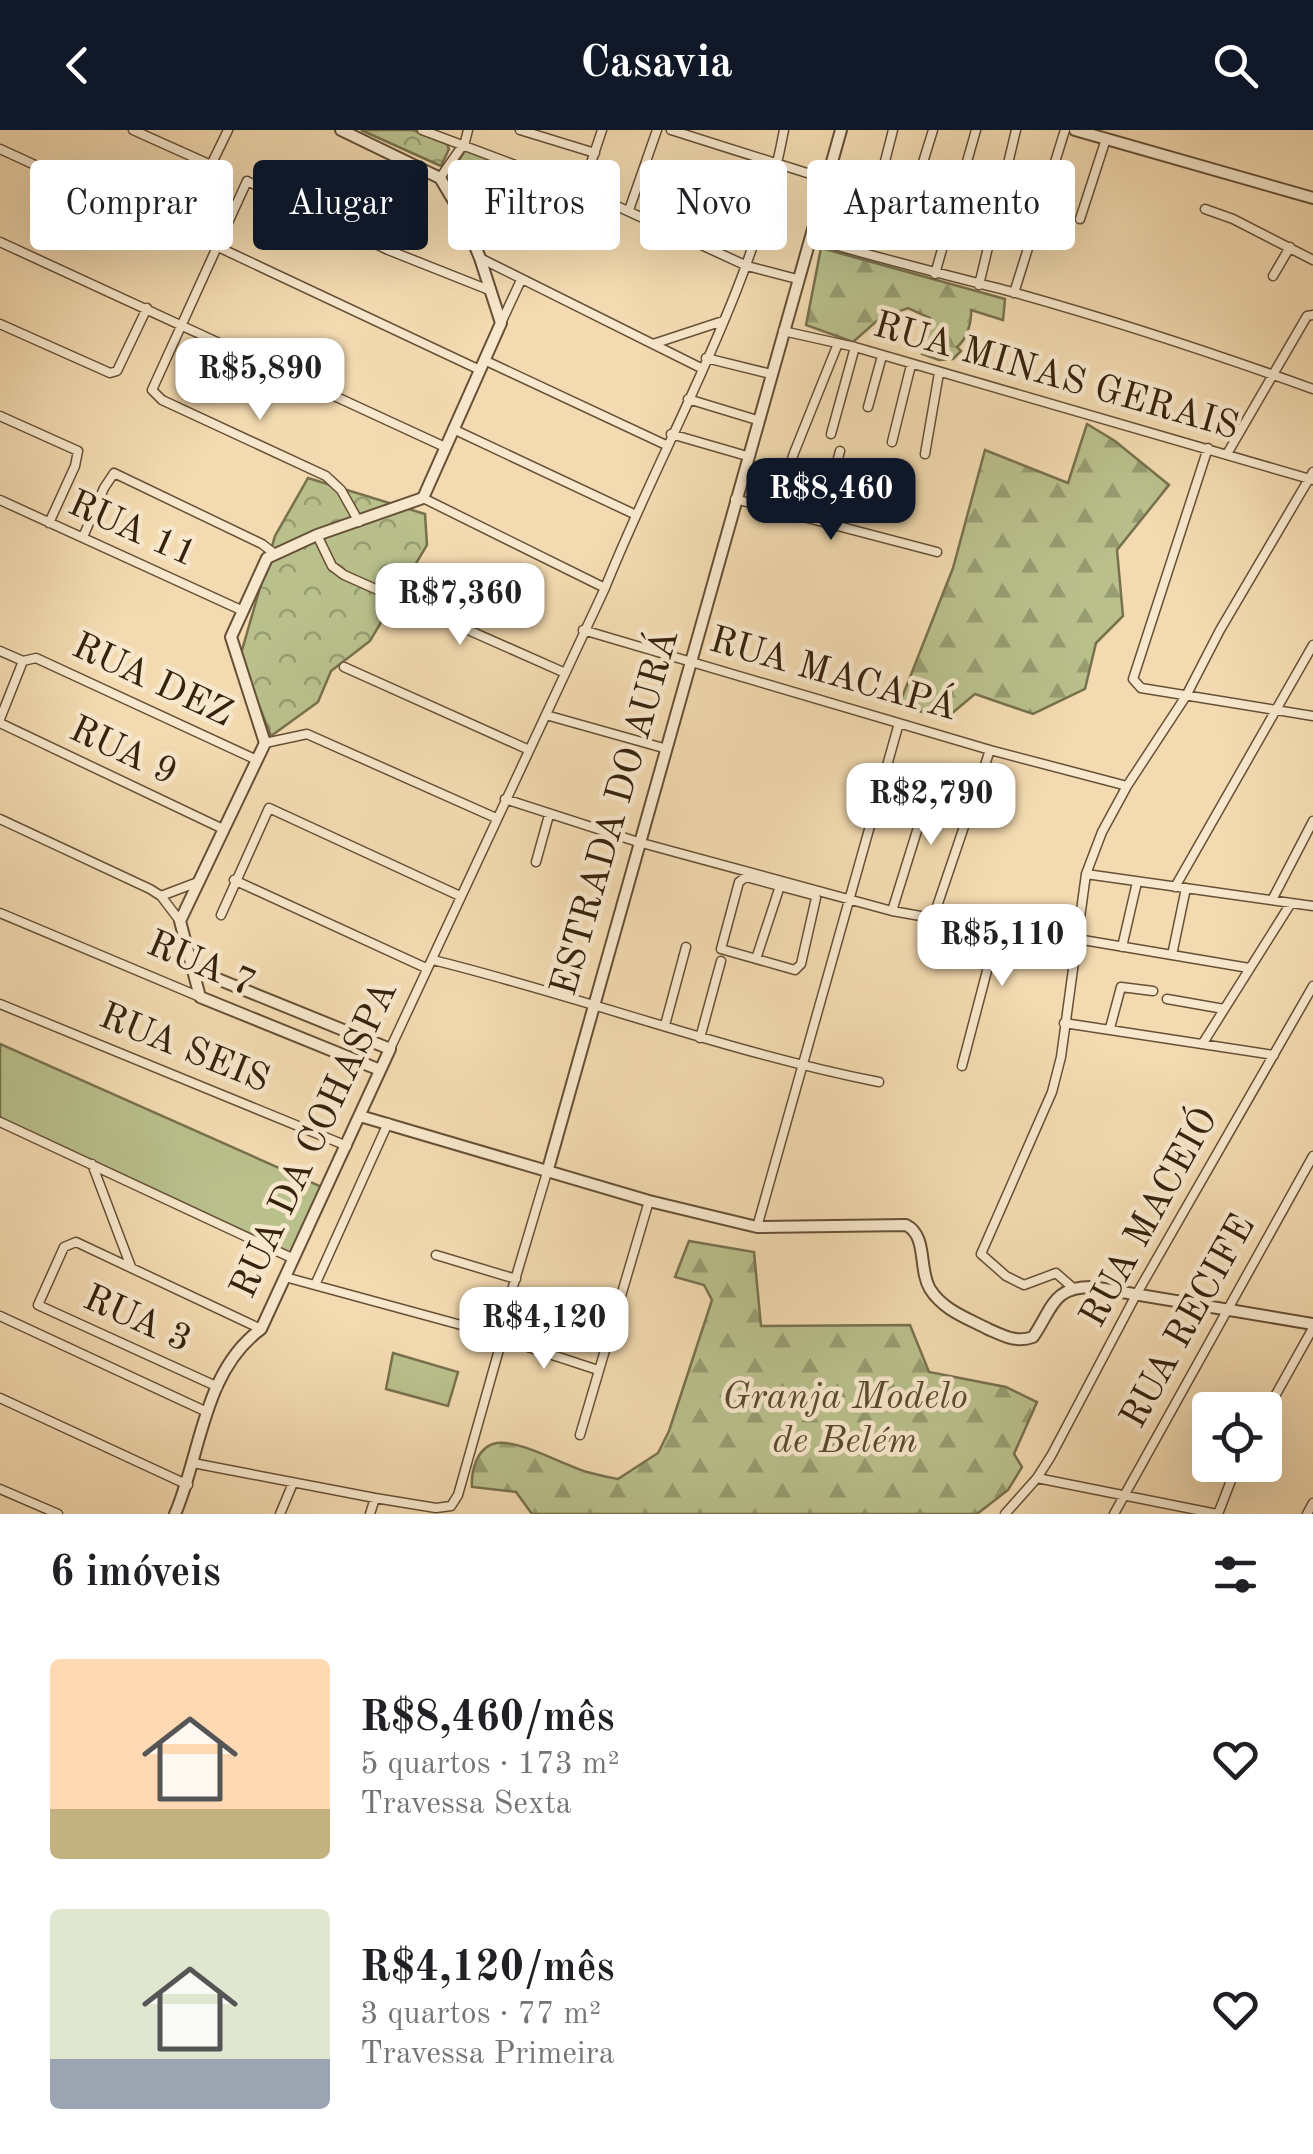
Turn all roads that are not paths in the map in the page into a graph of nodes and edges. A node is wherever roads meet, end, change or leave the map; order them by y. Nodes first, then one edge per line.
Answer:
1 (133, 130) edge
2 (228, 130) edge
3 (422, 130) edge
4 (468, 130) edge
5 (520, 130) edge
6 (602, 130) edge
7 (657, 130) edge
8 (671, 130) edge
9 (784, 130) edge
10 (841, 130) edge
11 (893, 130) edge
12 (932, 130) edge
13 (976, 130) edge
14 (1016, 130) edge
15 (1064, 130) edge
16 (1076, 130) edge
17 (349, 131) edge
18 (1106, 139) junction
19 (460, 146) junction
20 (0, 148) edge
21 (595, 153) junction
22 (197, 160) edge
23 (213, 160) edge
24 (499, 160) edge
25 (593, 160) edge
26 (647, 160) edge
27 (759, 160) edge
28 (778, 160) edge
29 (832, 160) edge
30 (885, 160) edge
31 (923, 160) edge
32 (30, 162) edge
33 (440, 178) junction
34 (640, 180) edge
35 (1313, 198) edge
36 (620, 207) edge
37 (1206, 208) dead end
38 (233, 210) edge
39 (628, 210) junction
40 (1080, 219) dead end
41 (0, 242) edge
42 (807, 247) edge
43 (1290, 247) junction
44 (214, 250) edge
45 (225, 250) edge
46 (752, 250) edge
47 (852, 250) edge
48 (480, 258) junction
49 (1313, 260) edge
50 (747, 266) junction
51 (935, 274) junction
52 (1273, 276) dead end
53 (797, 279) junction
54 (522, 280) junction
55 (979, 285) junction
56 (490, 290) junction
57 (1014, 293) junction
58 (148, 308) junction
59 (1313, 315) edge
60 (723, 321) junction
61 (501, 322) junction
62 (0, 324) edge
63 (182, 324) junction
64 (783, 331) junction
65 (653, 344) junction
66 (836, 346) junction
67 (855, 347) junction
68 (882, 356) junction
69 (706, 358) junction
70 (911, 364) junction
71 (482, 365) junction
72 (702, 368) junction
73 (940, 373) junction
74 (770, 374) junction
75 (1271, 374) junction
76 (1313, 389) edge
77 (688, 398) junction
78 (868, 407) dead end
79 (0, 416) edge
80 (757, 420) junction
81 (453, 430) junction
82 (671, 434) junction
83 (831, 434) dead end
84 (892, 442) dead end
85 (666, 445) junction
86 (445, 447) junction
87 (1208, 448) junction
88 (840, 450) dead end
89 (926, 454) dead end
90 (1227, 454) junction
91 (747, 456) junction
92 (1312, 476) edge
93 (423, 498) junction
94 (735, 499) junction
95 (0, 500) edge
96 (775, 510) junction
97 (634, 514) junction
98 (821, 521) junction
99 (358, 522) junction
100 (49, 523) junction
101 (317, 536) junction
102 (83, 537) junction
103 (937, 552) dead end
104 (275, 554) junction
105 (605, 588) junction
106 (241, 610) junction
107 (583, 630) junction
108 (1313, 645) edge
109 (0, 651) edge
110 (23, 661) junction
111 (690, 662) junction
112 (344, 667) dead end
113 (563, 672) junction
114 (1186, 696) junction
115 (1276, 710) junction
116 (546, 715) junction
117 (1313, 716) edge
118 (0, 720) edge
119 (899, 724) junction
120 (265, 743) junction
121 (527, 748) junction
122 (667, 749) junction
123 (990, 750) junction
124 (257, 760) junction
125 (942, 773) dead end
126 (1127, 786) junction
127 (505, 799) junction
128 (930, 802) junction
129 (549, 816) junction
130 (496, 818) junction
131 (968, 818) junction
132 (0, 819) edge
133 (1313, 821) edge
134 (223, 829) junction
135 (638, 842) junction
136 (536, 862) dead end
137 (747, 874) junction
138 (1086, 874) junction
139 (234, 880) junction
140 (198, 882) junction
141 (1137, 882) junction
142 (780, 886) junction
143 (1175, 887) junction
144 (1186, 888) junction
145 (161, 896) junction
146 (460, 896) junction
147 (851, 900) junction
148 (1272, 900) junction
149 (1291, 903) junction
150 (1313, 906) edge
151 (892, 912) junction
152 (0, 913) edge
153 (221, 915) dead end
154 (932, 920) junction
155 (180, 921) junction
156 (1077, 939) junction
157 (1122, 946) junction
158 (686, 947) dead end
159 (1172, 955) junction
160 (756, 959) junction
161 (722, 961) dead end
162 (430, 964) junction
163 (1249, 968) junction
164 (193, 969) junction
165 (1313, 986) edge
166 (1153, 992) dead end
167 (200, 997) junction
168 (1167, 999) dead end
169 (0, 1004) edge
170 (592, 1004) junction
171 (1224, 1009) junction
172 (1064, 1023) junction
173 (665, 1025) junction
174 (1110, 1028) junction
175 (700, 1038) junction
176 (1203, 1042) junction
177 (390, 1049) junction
178 (1274, 1055) junction
179 (801, 1066) junction
180 (962, 1066) dead end
181 (380, 1070) junction
182 (879, 1082) dead end
183 (360, 1116) junction
184 (0, 1122) edge
185 (388, 1123) junction
186 (10, 1127) junction
187 (0, 1131) edge
188 (347, 1146) junction
189 (1313, 1156) edge
190 (92, 1164) junction
191 (548, 1169) junction
192 (648, 1201) junction
193 (756, 1227) junction
194 (436, 1255) dead end
195 (294, 1259) junction
196 (131, 1267) junction
197 (285, 1277) junction
198 (516, 1279) junction
199 (315, 1285) junction
200 (1072, 1287) junction
201 (1136, 1295) junction
202 (1226, 1311) junction
203 (0, 1316) edge
204 (1313, 1326) edge
205 (261, 1330) junction
206 (502, 1339) junction
207 (598, 1370) junction
208 (218, 1387) junction
209 (1277, 1392) edge
210 (0, 1398) edge
211 (207, 1412) junction
212 (580, 1435) dead end
213 (194, 1463) junction
214 (1036, 1478) junction
215 (1229, 1482) edge
216 (293, 1483) junction
217 (188, 1485) junction
218 (0, 1489) edge
219 (375, 1498) junction
220 (1124, 1498) junction
221 (1313, 1503) edge
222 (1009, 1513) edge
223 (58, 1514) edge
224 (175, 1514) edge
225 (280, 1514) edge
226 (370, 1514) edge
227 (1114, 1514) edge
228 (1218, 1514) edge
229 (1307, 1514) edge

1 - 22 street
2 - 23 street
3 - 19 street
4 - 19 street
5 - 21 street
6 - 21 street
7 - 26 street
8 - 27 street
9 - 28 street, RUA DA COHASPA
10 - 29 street, ESTRADA DO AURÁ
11 - 30 street
12 - 31 street
13 - 51 street
14 - 55 street
15 - 57 street
16 - 18 street
17 - 33 street
18 - 35 street
18 - 40 street
19 - 24 street
19 - 33 street
20 - 32 street
21 - 25 street
33 - 48 street
34 - 39 street
36 - 39 street
37 - 43 street
38 - 56 street
39 - 50 street
41 - 58 street
42 - 53 street, ESTRADA DO AURÁ
43 - 49 street
43 - 52 street
44 - 63 street
45 - 71 street
46 - 50 street, RUA DA COHASPA
47 - 51 street
48 - 54 street
48 - 56 street
50 - 53 street
50 - 60 street, RUA DA COHASPA
51 - 55 street
53 - 64 street, ESTRADA DO AURÁ
54 - 61 street
54 - 65 street
55 - 57 street
56 - 61 street
57 - 75 street
58 - 62 street
58 - 63 street
59 - 75 street
60 - 65 street
60 - 69 street, RUA DA COHASPA
61 - 71 street
63 - 86 street
63 - 99 street
64 - 66 street, RUA MINAS GERAIS
64 - 74 street, ESTRADA DO AURÁ
65 - 72 street
66 - 67 street, RUA MINAS GERAIS
66 - 96 street
67 - 68 street, RUA MINAS GERAIS
67 - 83 street
68 - 70 street, RUA MINAS GERAIS
68 - 78 street
69 - 72 street, RUA DA COHASPA
69 - 74 street
70 - 73 street, RUA MINAS GERAIS
70 - 84 street
71 - 81 street
71 - 85 street
72 - 77 street, RUA DA COHASPA
73 - 87 street, RUA MINAS GERAIS
73 - 89 street
74 - 80 street, ESTRADA DO AURÁ
75 - 76 street
75 - 90 street
77 - 80 street
77 - 82 street, RUA DA COHASPA
79 - 100 street
80 - 91 street, ESTRADA DO AURÁ
81 - 86 street
81 - 97 street
82 - 85 street, RUA DA COHASPA
82 - 91 street
85 - 97 street, RUA DA COHASPA
86 - 93 street
87 - 90 street, RUA MINAS GERAIS
87 - 114 street
88 - 98 street
90 - 92 street, RUA MINAS GERAIS
91 - 94 street, ESTRADA DO AURÁ
92 - 114 street
93 - 99 street
93 - 105 street
94 - 96 street
94 - 111 street, ESTRADA DO AURÁ
95 - 100 street, RUA 11
96 - 98 street
97 - 105 street, RUA DA COHASPA
98 - 103 street
99 - 101 street
100 - 102 street, RUA 11
101 - 104 street
101 - 113 street
102 - 104 street
102 - 106 street, RUA 11
104 - 106 street
105 - 107 street, RUA DA COHASPA
106 - 120 street
107 - 111 street, RUA MACAPÁ
107 - 113 street, RUA DA COHASPA
108 - 115 street
109 - 110 street, RUA DEZ
110 - 118 street
110 - 124 street, RUA DEZ
111 - 119 street, RUA MACAPÁ
111 - 122 street, ESTRADA DO AURÁ
112 - 121 street
113 - 116 street, RUA DA COHASPA
114 - 115 street
114 - 126 street
115 - 117 street
115 - 143 street
116 - 121 street, RUA DA COHASPA
116 - 122 street
118 - 134 street, RUA 9
119 - 123 street, RUA MACAPÁ
119 - 147 street
120 - 124 street
120 - 130 street, RUA DEZ
121 - 127 street, RUA DA COHASPA
122 - 135 street, ESTRADA DO AURÁ
123 - 126 street, RUA MACAPÁ
123 - 131 street
124 - 134 street
125 - 128 street
126 - 138 street
127 - 129 street
127 - 130 street, RUA DA COHASPA
128 - 131 street
128 - 151 street
129 - 135 street
129 - 136 street
130 - 146 street, RUA DA COHASPA
131 - 154 street
132 - 145 street
133 - 148 street
134 - 140 street
135 - 137 street
135 - 170 street, ESTRADA DO AURÁ
137 - 142 street
137 - 147 street
137 - 160 street
138 - 141 street
138 - 156 street
139 - 146 street
139 - 153 street
139 - 162 street
140 - 145 street
140 - 155 street
141 - 143 street
141 - 157 street
142 - 160 street
142 - 160 street
143 - 144 street
144 - 148 street
144 - 159 street
145 - 155 street
146 - 162 street, RUA DA COHASPA
147 - 151 street
147 - 179 street
148 - 149 street
149 - 150 street
149 - 163 street
151 - 154 street
152 - 167 street, RUA 7
154 - 180 street
155 - 164 street
156 - 157 street
156 - 172 street
157 - 159 street
158 - 173 street
159 - 163 street
161 - 175 street
162 - 170 street
162 - 177 street, RUA DA COHASPA
163 - 171 street
164 - 167 street
164 - 177 street
165 - 178 street, RUA MACEIÓ
166 - 174 street
167 - 181 street, RUA 7
168 - 171 street
169 - 188 street, RUA SEIS
170 - 173 street
170 - 191 street, ESTRADA DO AURÁ
171 - 176 street
172 - 174 street
172 - 200 street
173 - 175 street
174 - 176 street
175 - 179 street
176 - 178 street
177 - 181 street, RUA DA COHASPA
178 - 201 street, RUA MACEIÓ
179 - 182 street
179 - 193 street
181 - 183 street, RUA DA COHASPA
183 - 185 street
183 - 188 street, RUA DA COHASPA
184 - 186 street
185 - 191 street
185 - 199 street
186 - 187 street
186 - 190 street
188 - 195 street, RUA DA COHASPA
189 - 202 street, RUA RECIFE
190 - 195 street
190 - 196 street
191 - 192 street
191 - 198 street, ESTRADA DO AURÁ
192 - 193 street
192 - 207 street
193 - 200 street
194 - 198 street
195 - 197 street, RUA DA COHASPA
196 - 205 street
196 - 208 street, RUA 3
197 - 199 street
197 - 205 street, RUA DA COHASPA
198 - 206 street, ESTRADA DO AURÁ
199 - 206 street
200 - 201 street
201 - 202 street
201 - 214 street, RUA MACEIÓ
202 - 204 street
202 - 220 street, RUA RECIFE
203 - 211 street
204 - 209 street
205 - 208 street, RUA DA COHASPA
206 - 207 street
206 - 219 street, ESTRADA DO AURÁ
207 - 212 street
208 - 211 street, RUA DA COHASPA
210 - 217 street
211 - 213 street, RUA DA COHASPA
213 - 216 street
213 - 217 street, RUA DA COHASPA
214 - 220 street
214 - 222 street, RUA MACEIÓ
215 - 228 street
216 - 219 street
216 - 225 street
217 - 224 street, RUA DA COHASPA
218 - 223 street
219 - 226 street
220 - 227 street, RUA RECIFE
220 - 228 street
221 - 229 street

